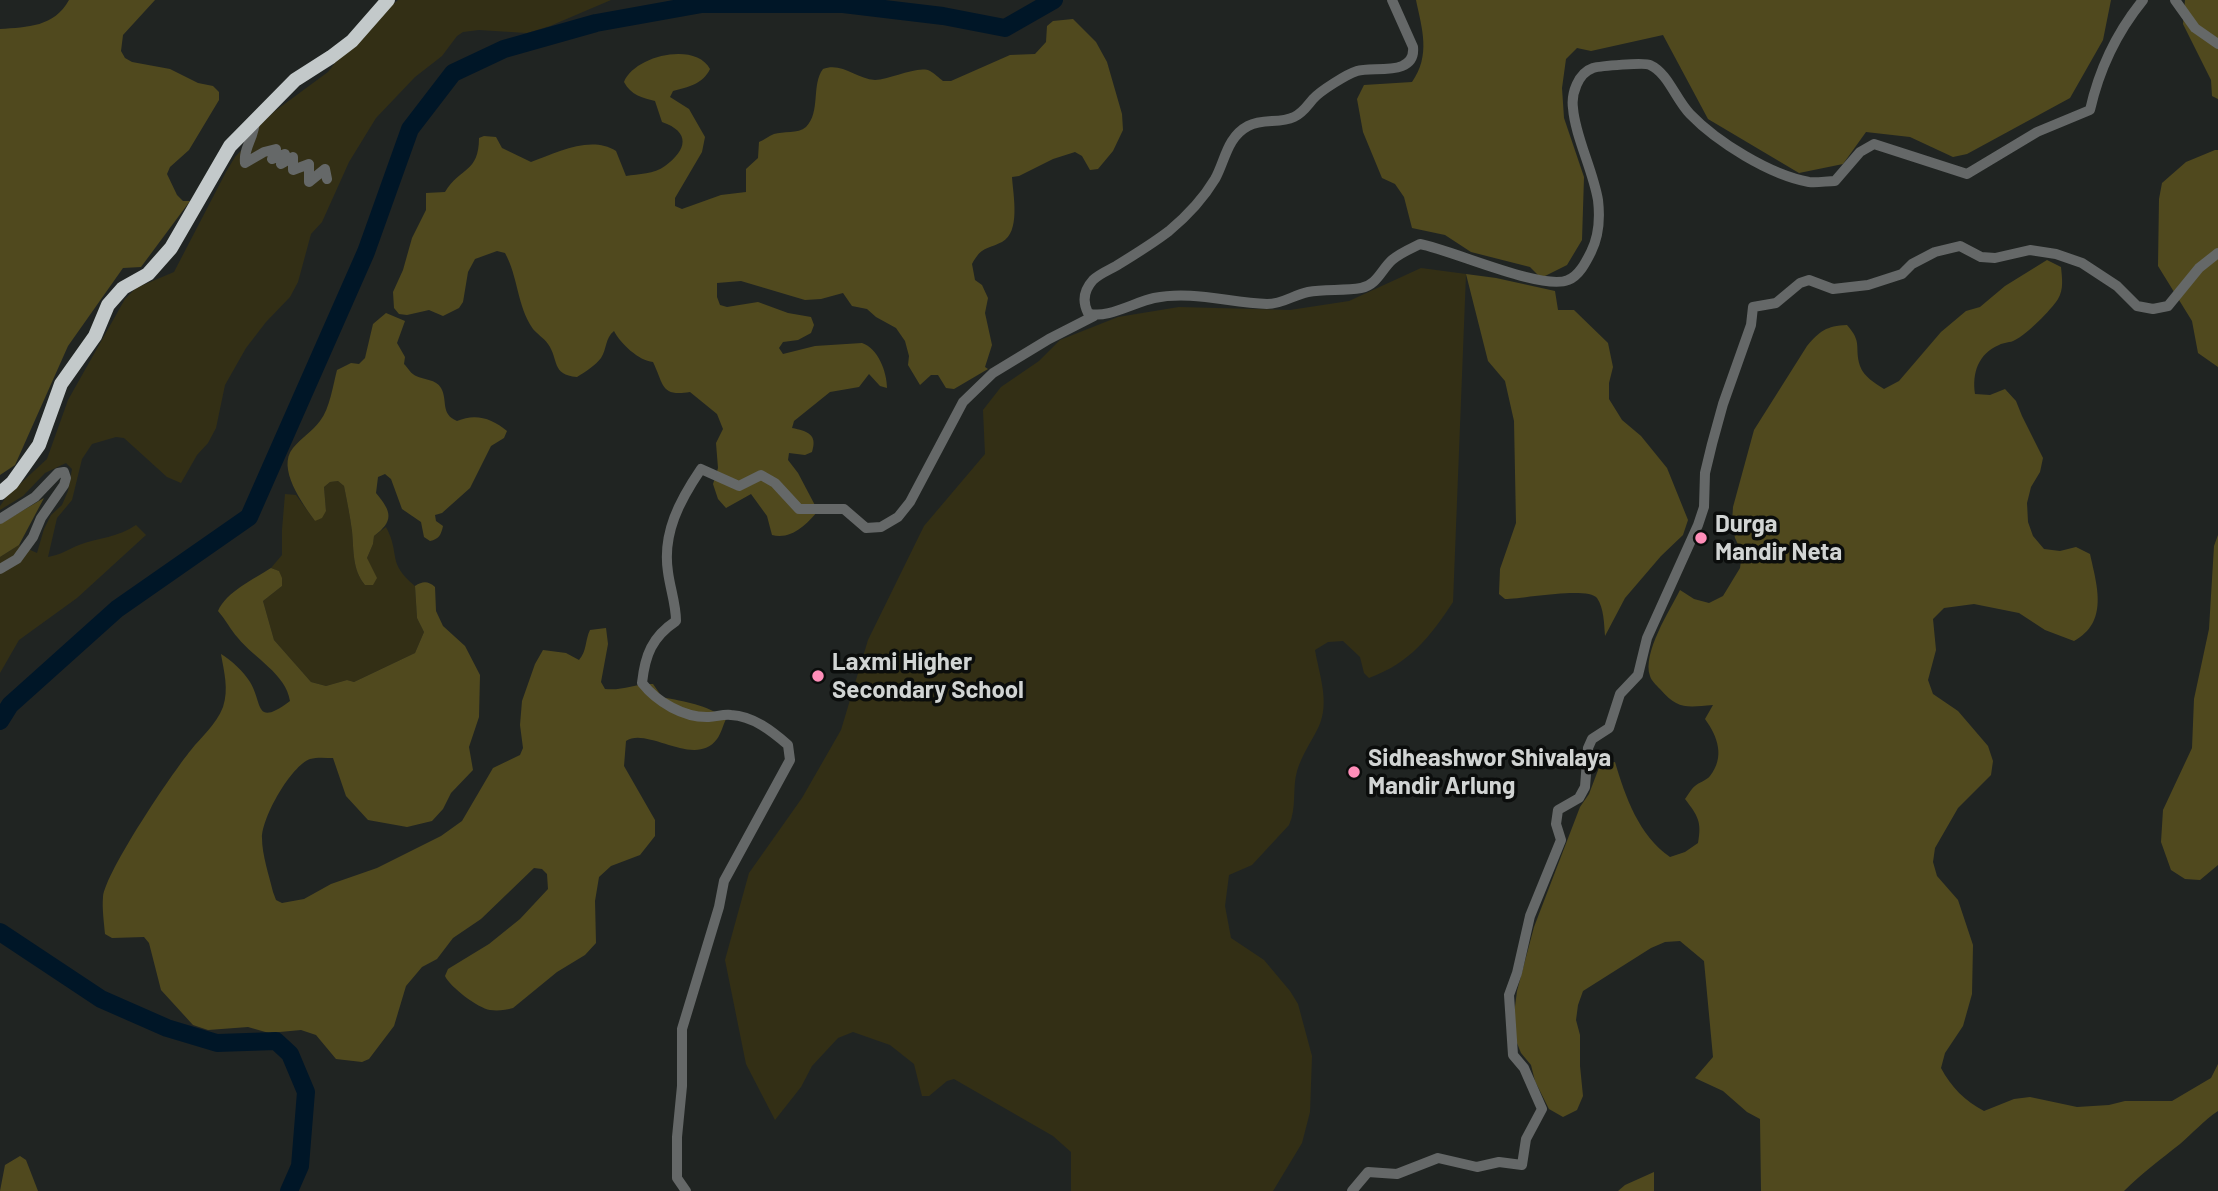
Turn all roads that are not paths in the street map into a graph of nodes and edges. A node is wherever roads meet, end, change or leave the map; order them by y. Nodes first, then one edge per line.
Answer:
1 (388, 0) edge
2 (1392, 0) edge
3 (2143, 0) edge
4 (2175, 0) edge
5 (2218, 44) edge
6 (255, 120) junction
7 (327, 178) dead end
8 (2218, 253) edge
9 (1094, 316) junction
10 (0, 493) edge
11 (0, 519) edge
12 (0, 569) edge
13 (686, 1191) edge
14 (1352, 1191) edge

1 - 6 highway
2 - 9 street
3 - 9 street
4 - 5 street
6 - 7 street
6 - 10 highway
8 - 14 street
9 - 13 street
11 - 12 street

